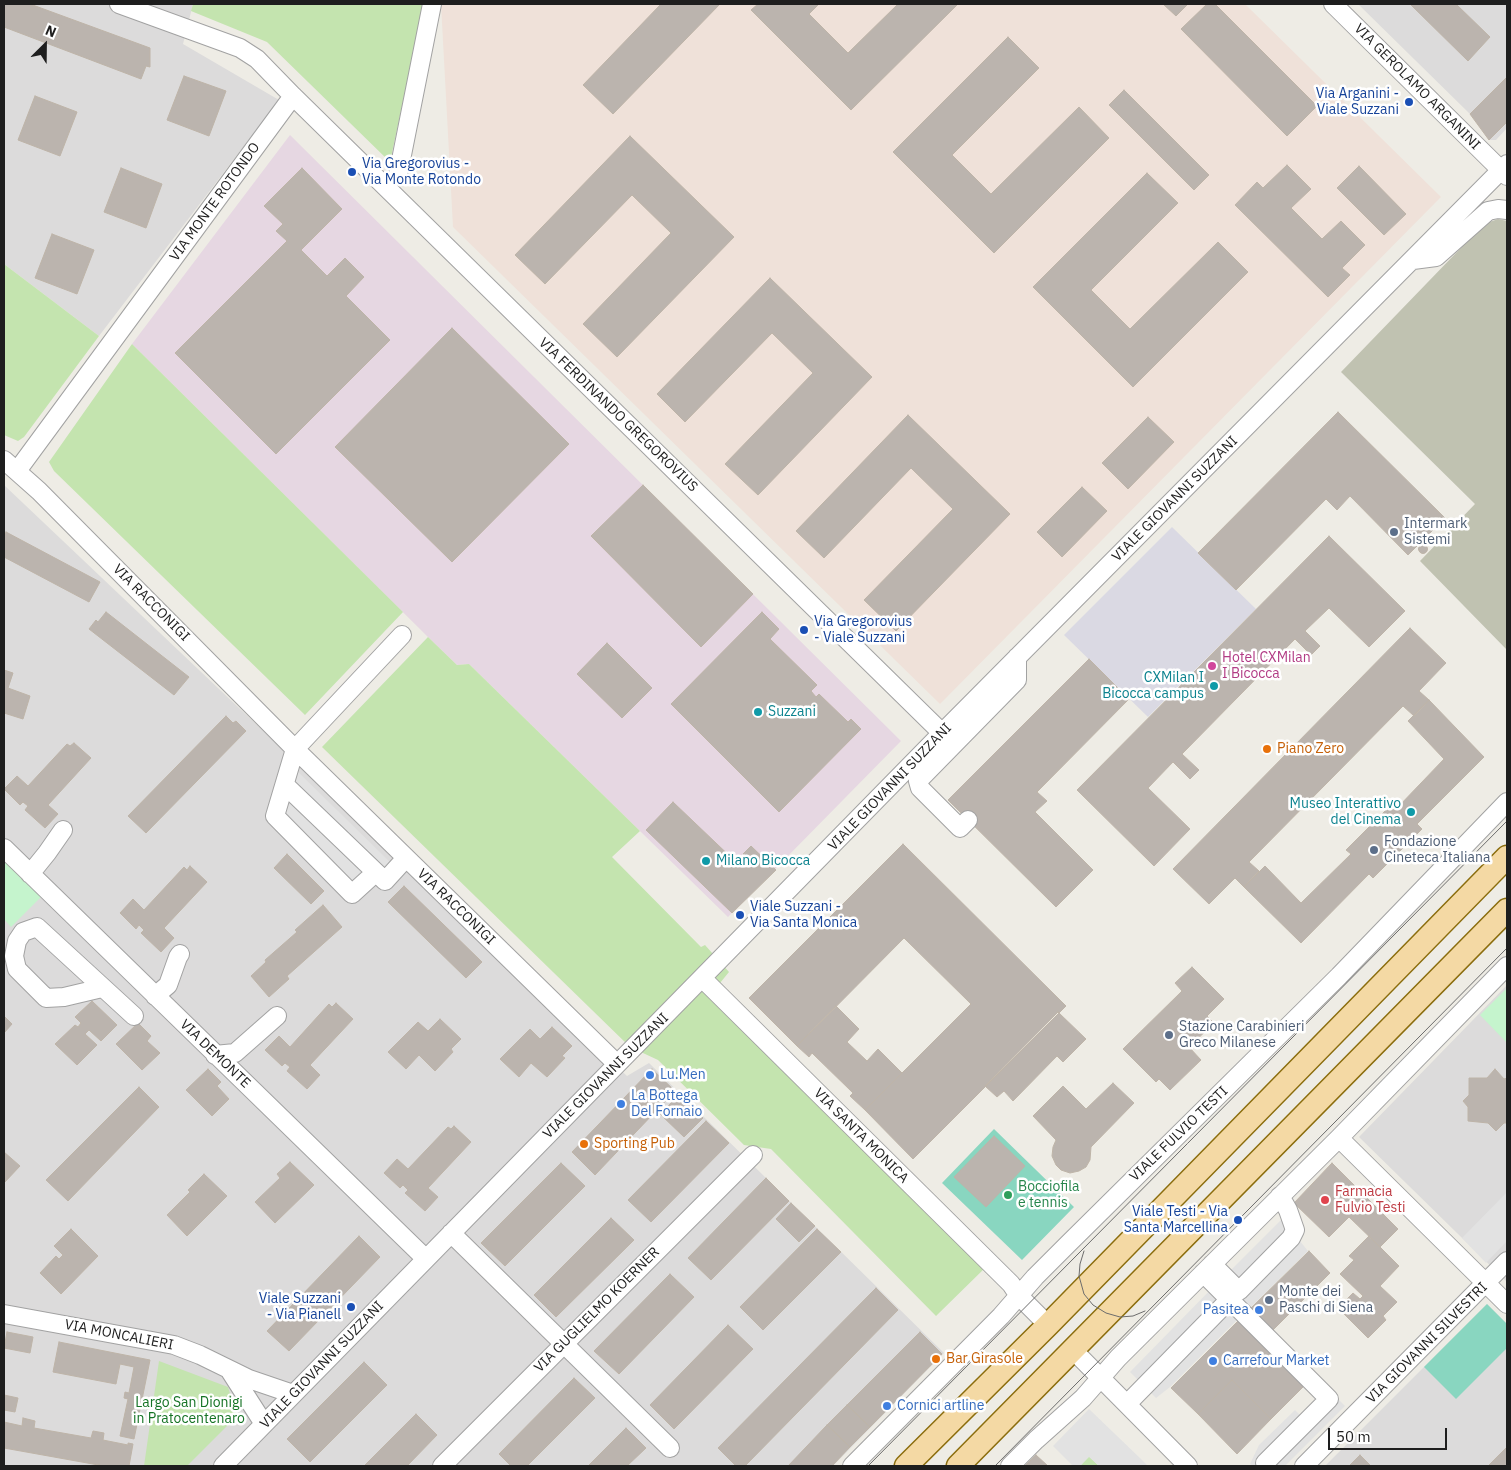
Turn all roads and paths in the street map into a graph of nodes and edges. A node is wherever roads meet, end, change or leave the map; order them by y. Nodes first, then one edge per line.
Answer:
1 (119, 4) edge
2 (432, 4) edge
3 (1333, 4) edge
4 (293, 96) junction
5 (1505, 170) edge
6 (398, 175) dead end
7 (1507, 210) edge
8 (1413, 260) junction
9 (10, 465) edge
10 (402, 635) dead end
11 (1017, 657) junction
12 (942, 733) junction
13 (295, 749) junction
14 (284, 785) junction
15 (1507, 802) edge
16 (968, 820) dead end
17 (63, 830) dead end
18 (4, 848) edge
19 (1507, 857) edge
20 (406, 858) junction
21 (374, 872) junction
22 (30, 874) junction
23 (1507, 910) edge
24 (180, 954) dead end
25 (1507, 966) edge
26 (702, 978) junction
27 (102, 988) junction
28 (155, 996) junction
29 (134, 1016) dead end
30 (276, 1016) dead end
31 (215, 1054) junction
32 (617, 1064) junction
33 (1339, 1138) junction
34 (753, 1155) dead end
35 (1280, 1196) junction
36 (451, 1233) junction
37 (426, 1259) junction
38 (1507, 1262) edge
39 (1208, 1268) junction
40 (1486, 1283) junction
41 (1019, 1296) junction
42 (1229, 1300) junction
43 (1507, 1304) edge
44 (4, 1314) edge
45 (1048, 1325) junction
46 (564, 1343) junction
47 (1073, 1350) junction
48 (230, 1371) junction
49 (1101, 1378) junction
50 (293, 1394) junction
51 (1127, 1404) junction
52 (264, 1424) junction
53 (670, 1448) dead end
54 (1265, 1463) dead end
55 (223, 1466) edge
56 (442, 1466) edge
57 (852, 1466) edge
58 (906, 1466) edge
59 (958, 1466) edge
60 (1010, 1466) edge
61 (1188, 1466) edge
62 (1304, 1466) edge

1 - 4 street
2 - 6 street
3 - 5 street, VIA GEROLAMO ARGANINI
4 - 9 street, VIA MONTE ROTONDO
4 - 12 street, VIA FERDINANDO GREGOROVIUS
5 - 8 street, VIALE GIOVANNI SUZZANI
7 - 8 street
8 - 11 street, VIALE GIOVANNI SUZZANI
9 - 13 street, VIA RACCONIGI
10 - 13 street
11 - 12 street, VIALE GIOVANNI SUZZANI
11 - 16 street
12 - 26 street, VIALE GIOVANNI SUZZANI
13 - 14 street
13 - 20 street, VIA RACCONIGI
14 - 21 street
14 - 21 street
15 - 41 street, VIALE FULVIO TESTI
17 - 22 street
18 - 22 street, VIA DEMONTE
19 - 45 main road
20 - 21 street
20 - 32 street, VIA RACCONIGI
22 - 28 street, VIA DEMONTE
23 - 47 main road
24 - 28 street
25 - 33 street
26 - 32 street, VIALE GIOVANNI SUZZANI
26 - 41 street, VIA SANTA MONICA
27 - 27 street
27 - 29 street
28 - 31 street, VIA DEMONTE
30 - 31 street
31 - 37 street, VIA DEMONTE
32 - 36 street, VIALE GIOVANNI SUZZANI
33 - 35 street
33 - 40 street
34 - 46 street, VIA GUGLIELMO KOERNER
35 - 39 street
35 - 39 street
36 - 37 street, VIALE GIOVANNI SUZZANI
36 - 46 street
37 - 50 street, VIALE GIOVANNI SUZZANI
38 - 40 street, VIA GIOVANNI SILVESTRI
39 - 42 street
39 - 49 street
40 - 43 street
40 - 62 street, VIA GIOVANNI SILVESTRI
41 - 45 street, VIA SANTA MONICA
41 - 57 street, VIALE FULVIO TESTI
42 - 51 street
42 - 54 street
44 - 48 street, VIA MONCALIERI
45 - 47 main road
45 - 58 main road
46 - 53 street
46 - 56 street, VIA GUGLIELMO KOERNER
47 - 49 street
47 - 59 main road
48 - 50 street, VIA MONCALIERI
48 - 52 street, VIA MONCALIERI
49 - 51 street
49 - 60 street
50 - 52 street, VIALE GIOVANNI SUZZANI
51 - 61 street
52 - 55 street, VIALE GIOVANNI SUZZANI

